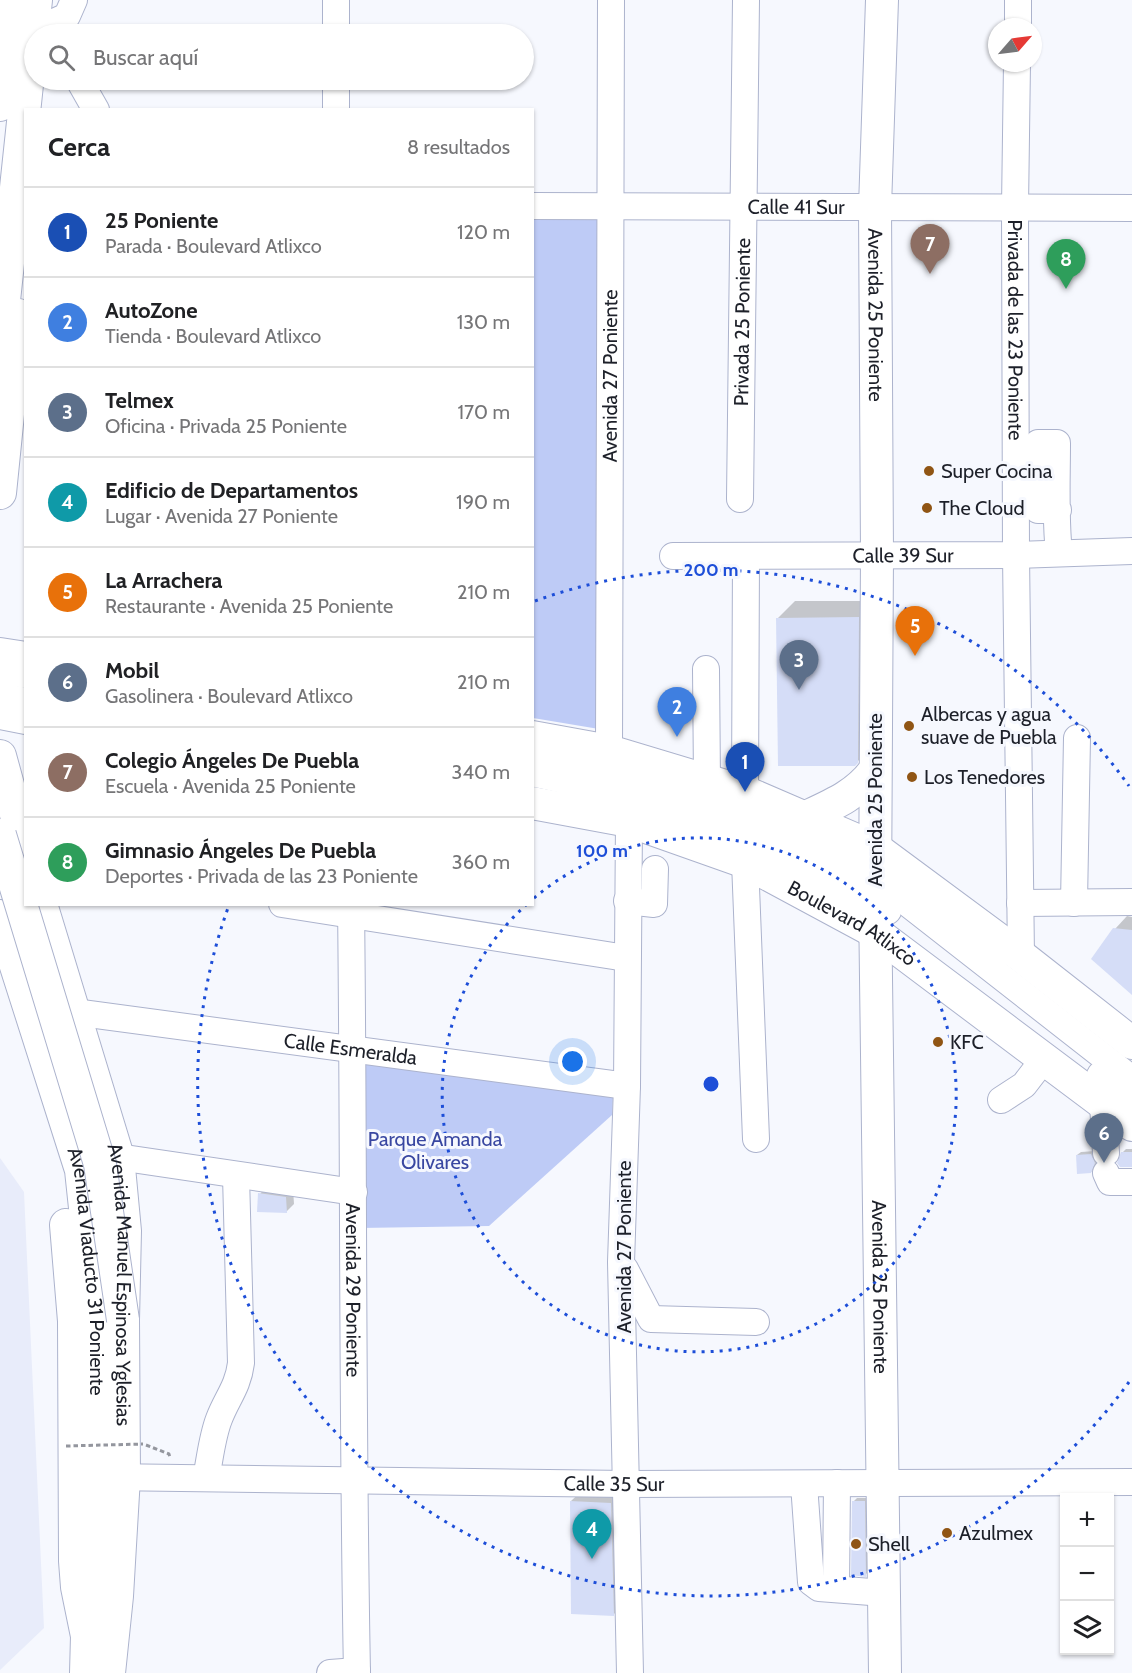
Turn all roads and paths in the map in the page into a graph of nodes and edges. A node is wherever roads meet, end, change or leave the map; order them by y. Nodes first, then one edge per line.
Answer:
1 (12, 0) edge
2 (74, 0) edge
3 (337, 0) edge
4 (611, 0) edge
5 (746, 0) edge
6 (882, 0) edge
7 (1018, 0) edge
8 (42, 15) edge
9 (1018, 18) edge
10 (336, 24) edge
11 (1017, 72) edge
12 (35, 90) edge
13 (37, 90) edge
14 (85, 90) edge
15 (336, 90) edge
16 (0, 105) edge
17 (34, 108) edge
18 (36, 108) edge
19 (95, 108) edge
20 (336, 108) edge
21 (534, 206) edge
22 (610, 206) junction
23 (745, 207) junction
24 (875, 207) junction
25 (1015, 207) junction
26 (1132, 208) edge
27 (24, 215) edge
28 (24, 274) edge
29 (23, 295) edge
30 (13, 338) edge
31 (4, 416) edge
32 (0, 493) edge
33 (740, 499) dead end
34 (1058, 510) dead end
35 (1132, 551) edge
36 (1059, 553) junction
37 (746, 555) junction
38 (878, 555) junction
39 (1016, 555) junction
40 (674, 556) dead end
41 (0, 654) edge
42 (24, 658) edge
43 (706, 669) dead end
44 (0, 671) edge
45 (24, 675) edge
46 (0, 696) edge
47 (24, 701) edge
48 (0, 713) edge
49 (24, 718) edge
50 (534, 737) edge
51 (1077, 738) dead end
52 (534, 751) edge
53 (609, 751) junction
54 (0, 756) edge
55 (875, 770) junction
56 (534, 773) edge
57 (707, 781) junction
58 (745, 792) junction
59 (534, 803) edge
60 (13, 814) edge
61 (804, 818) junction
62 (629, 821) junction
63 (24, 845) edge
64 (24, 858) edge
65 (745, 862) junction
66 (0, 868) edge
67 (24, 868) edge
68 (655, 869) dead end
69 (875, 876) junction
70 (627, 901) junction
71 (1132, 902) edge
72 (1020, 903) junction
73 (1074, 903) junction
74 (36, 906) edge
75 (42, 906) edge
76 (305, 906) edge
77 (351, 910) edge
78 (0, 916) edge
79 (875, 932) junction
80 (1021, 956) junction
81 (626, 958) junction
82 (0, 980) edge
83 (74, 1012) junction
84 (1132, 1043) edge
85 (353, 1049) junction
86 (1044, 1059) junction
87 (1132, 1079) edge
88 (627, 1086) junction
89 (1001, 1100) dead end
90 (1118, 1102) edge
91 (1132, 1125) edge
92 (756, 1139) dead end
93 (118, 1157) junction
94 (236, 1176) junction
95 (1132, 1182) edge
96 (354, 1192) junction
97 (621, 1262) junction
98 (110, 1320) junction
99 (756, 1322) dead end
100 (143, 1444) dead end
101 (66, 1446) dead end
102 (111, 1477) junction
103 (206, 1478) junction
104 (353, 1480) junction
105 (1132, 1482) edge
106 (627, 1484) junction
107 (877, 1487) junction
108 (837, 1488) junction
109 (804, 1489) junction
110 (836, 1589) junction
111 (878, 1592) junction
112 (87, 1636) junction
113 (357, 1672) edge
114 (86, 1673) edge
115 (109, 1673) edge
116 (330, 1673) edge
117 (630, 1673) edge
118 (885, 1673) edge

1 - 16 main road
2 - 8 street
3 - 10 street
4 - 22 street, Avenida 27 Poniente
5 - 23 street, Privada 25 Poniente
6 - 24 main road, Avenida 25 Poniente
7 - 9 street
11 - 25 street, Privada de las 23 Poniente
12 - 17 main road
13 - 18 main road
14 - 19 street
15 - 20 street
21 - 22 street, Calle 41 Sur
22 - 23 street, Calle 41 Sur
22 - 53 street, Avenida 27 Poniente
23 - 24 street, Calle 41 Sur
23 - 33 street, Privada 25 Poniente
24 - 25 street, Calle 41 Sur
24 - 38 main road, Avenida 25 Poniente
25 - 26 street, Calle 41 Sur
25 - 39 street, Privada de las 23 Poniente
27 - 30 main road
28 - 29 main road
29 - 30 main road
30 - 31 main road
31 - 32 main road
34 - 36 street
35 - 36 street, Calle 39 Sur
36 - 39 street, Calle 39 Sur
37 - 38 street, Calle 39 Sur
37 - 40 street, Calle 39 Sur
37 - 58 street
38 - 39 street, Calle 39 Sur
38 - 55 main road, Avenida 25 Poniente
39 - 72 street, Privada de las 23 Poniente
41 - 42 main road
43 - 57 street
44 - 45 street
46 - 47 street
48 - 49 main road
50 - 53 main road
51 - 73 street
52 - 69 street
53 - 57 main road
54 - 60 main road
55 - 61 main road
55 - 69 main road, Avenida 25 Poniente
56 - 69 street
57 - 58 main road
58 - 61 main road
59 - 62 main road, Boulevard Atlixco
60 - 63 main road
60 - 64 main road, Avenida Viaducto 31 Poniente, bridge
61 - 69 main road
62 - 65 main road, Boulevard Atlixco
62 - 70 street, Avenida 27 Poniente
65 - 79 main road, Boulevard Atlixco
65 - 92 street
66 - 67 main road
68 - 70 street
69 - 79 main road, Avenida 25 Poniente
69 - 80 main road
69 - 87 street
69 - 90 street
70 - 81 street, Avenida 27 Poniente
71 - 73 street
72 - 73 street
72 - 80 street, Privada de las 23 Poniente
74 - 98 main road, Avenida Viaducto 31 Poniente, bridge
75 - 83 main road, Avenida Manuel Espinosa Yglesias
76 - 77 street
77 - 81 street
77 - 85 street, Avenida 29 Poniente
78 - 98 main road, Avenida Viaducto 31 Poniente
79 - 86 main road, Boulevard Atlixco
79 - 107 main road, Avenida 25 Poniente
80 - 84 main road
81 - 88 street, Avenida 27 Poniente
82 - 112 main road
83 - 85 street, Calle Esmeralda
83 - 93 main road, Avenida Manuel Espinosa Yglesias
85 - 88 street, Calle Esmeralda
85 - 96 street, Avenida 29 Poniente
86 - 89 street
86 - 90 main road, Boulevard Atlixco
88 - 97 street, Avenida 27 Poniente
90 - 91 main road, Boulevard Atlixco
90 - 95 street
93 - 94 street
93 - 98 main road, Avenida Manuel Espinosa Yglesias
94 - 96 street
94 - 103 street
96 - 104 street, Avenida 29 Poniente
97 - 99 street
97 - 106 street, Avenida 27 Poniente
98 - 102 main road, Avenida Manuel Espinosa Yglesias
100 - 101 path, bridge
102 - 103 street, Calle 35 Sur
102 - 112 main road
102 - 115 main road, Avenida Manuel Espinosa Yglesias
103 - 104 street, Calle 35 Sur
104 - 106 street, Calle 35 Sur
104 - 113 street, Avenida 29 Poniente
105 - 107 street, Calle 35 Sur
106 - 109 street, Calle 35 Sur
106 - 117 street, Avenida 27 Poniente
107 - 108 street, Calle 35 Sur
107 - 111 main road, Avenida 25 Poniente
108 - 109 street, Calle 35 Sur
108 - 110 street
109 - 110 street
110 - 111 street
111 - 118 main road, Avenida 25 Poniente
112 - 114 main road
113 - 116 street

